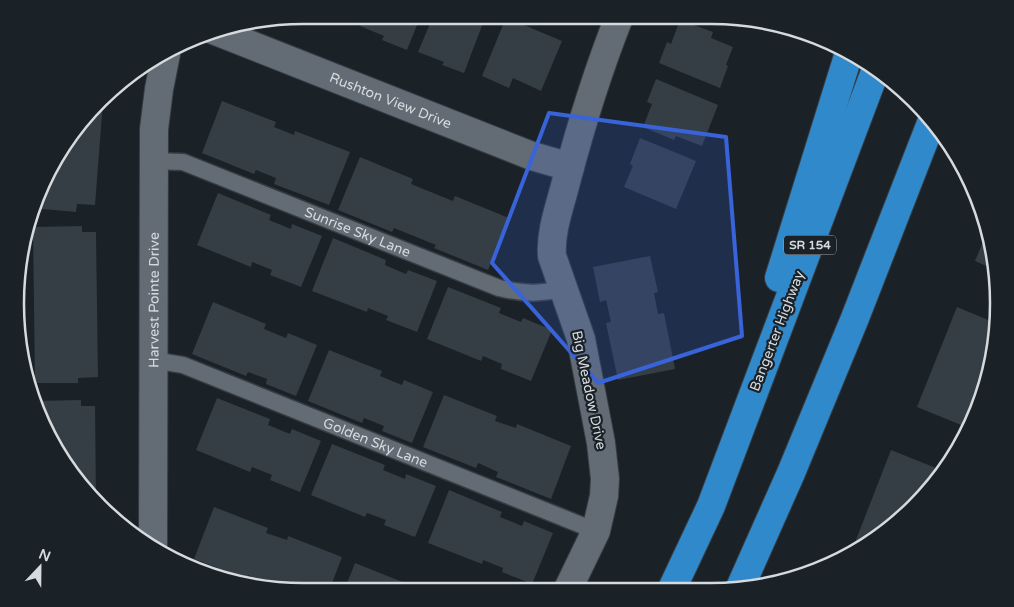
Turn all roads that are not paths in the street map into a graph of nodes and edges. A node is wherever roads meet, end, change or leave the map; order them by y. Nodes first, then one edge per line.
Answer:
1 (617, 24) edge
2 (226, 35) edge
3 (847, 59) edge
4 (165, 61) edge
5 (873, 76) edge
6 (929, 129) edge
7 (936, 139) edge
8 (153, 161) junction
9 (570, 167) junction
10 (563, 289) junction
11 (855, 318) junction
12 (153, 360) junction
13 (744, 420) junction
14 (596, 531) junction
15 (153, 539) edge
16 (743, 581) edge
17 (571, 583) edge
18 (675, 583) edge

1 - 9 street, Big Meadow Drive
2 - 9 street, Rushton View Drive
3 - 13 highway
4 - 8 street, Harvest Pointe Drive
5 - 13 highway, Bangerter Highway / SR 154
6 - 11 highway
7 - 11 highway
8 - 10 lane, Sunrise Sky Lane
8 - 12 street, Harvest Pointe Drive
9 - 10 street, Big Meadow Drive
10 - 14 street, Big Meadow Drive
11 - 16 highway
12 - 14 lane, Golden Sky Lane
12 - 15 street, Harvest Pointe Drive
13 - 18 highway, Bangerter Highway / SR 154
14 - 17 street, Big Meadow Drive

